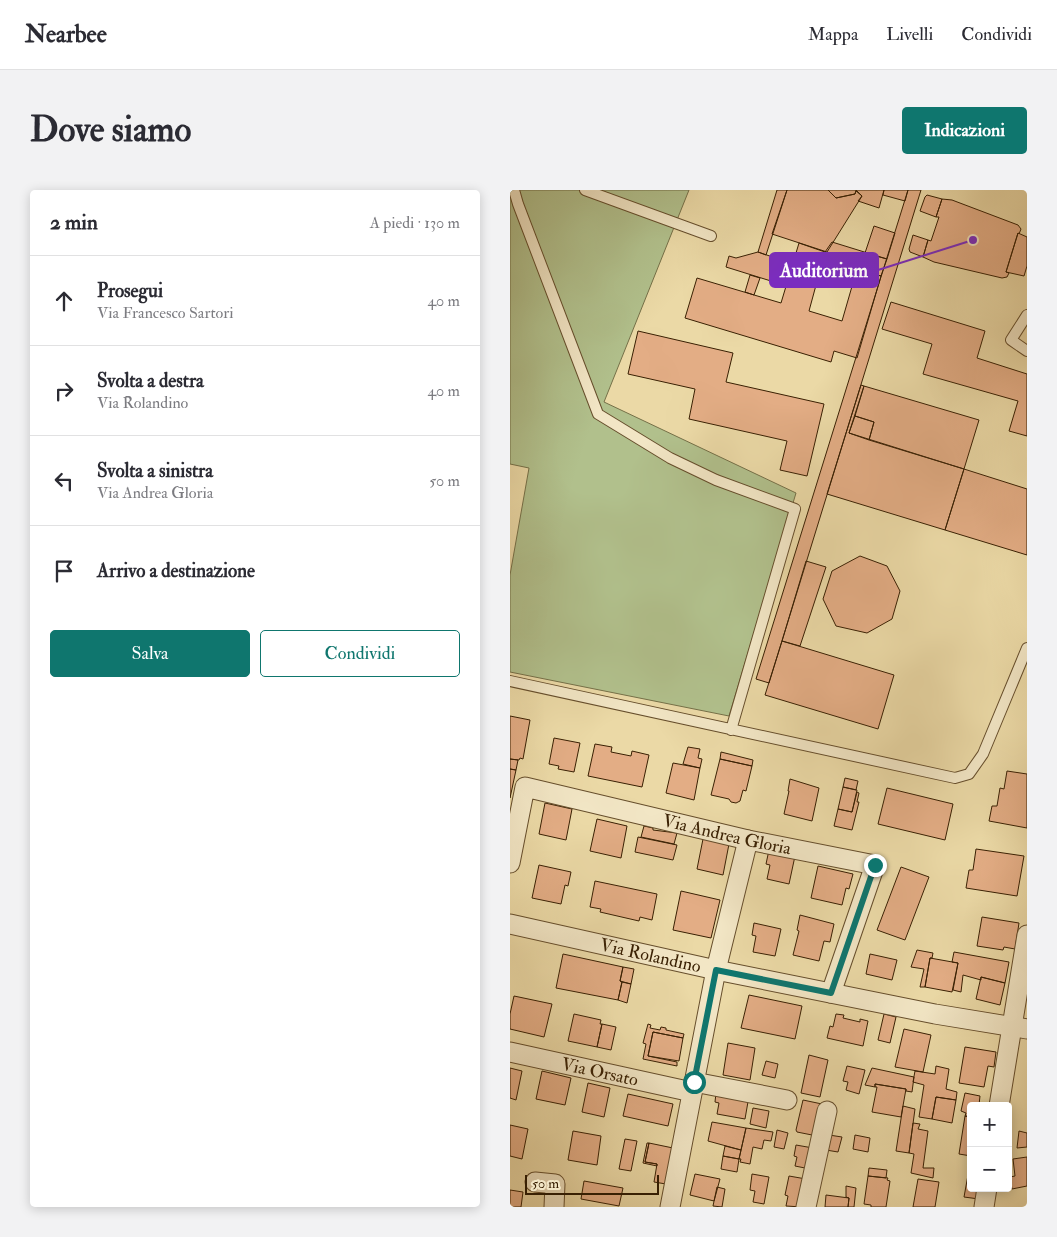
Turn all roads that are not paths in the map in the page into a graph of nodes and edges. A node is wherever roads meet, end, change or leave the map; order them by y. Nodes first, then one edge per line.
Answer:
1 (514, 190) edge
2 (585, 190) edge
3 (711, 236) dead end
4 (1027, 316) edge
5 (1027, 351) edge
6 (1027, 648) edge
7 (510, 681) edge
8 (732, 730) junction
9 (748, 840) junction
10 (510, 864) edge
11 (510, 924) edge
12 (1027, 935) edge
13 (716, 970) junction
14 (831, 993) junction
15 (1019, 1028) edge
16 (510, 1052) edge
17 (693, 1087) junction
18 (787, 1100) dead end
19 (1000, 1102) edge
20 (827, 1111) dead end
21 (535, 1182) dead end
22 (986, 1192) edge
23 (554, 1207) edge
24 (670, 1207) edge
25 (806, 1207) edge
26 (984, 1207) edge

1 - 8 lane
2 - 3 lane
4 - 5 lane
6 - 8 lane
7 - 8 lane
9 - 10 street, Via Andrea Gloria
9 - 13 street
9 - 14 street, Via Andrea Gloria
11 - 13 street, Via Rolandino
12 - 15 street
13 - 14 street, Via Rolandino
13 - 17 street
14 - 15 street, Via Rolandino
15 - 19 street
16 - 17 street, Via Orsato
17 - 18 street, Via Orsato
17 - 24 street
20 - 25 street
21 - 23 street
22 - 26 street

